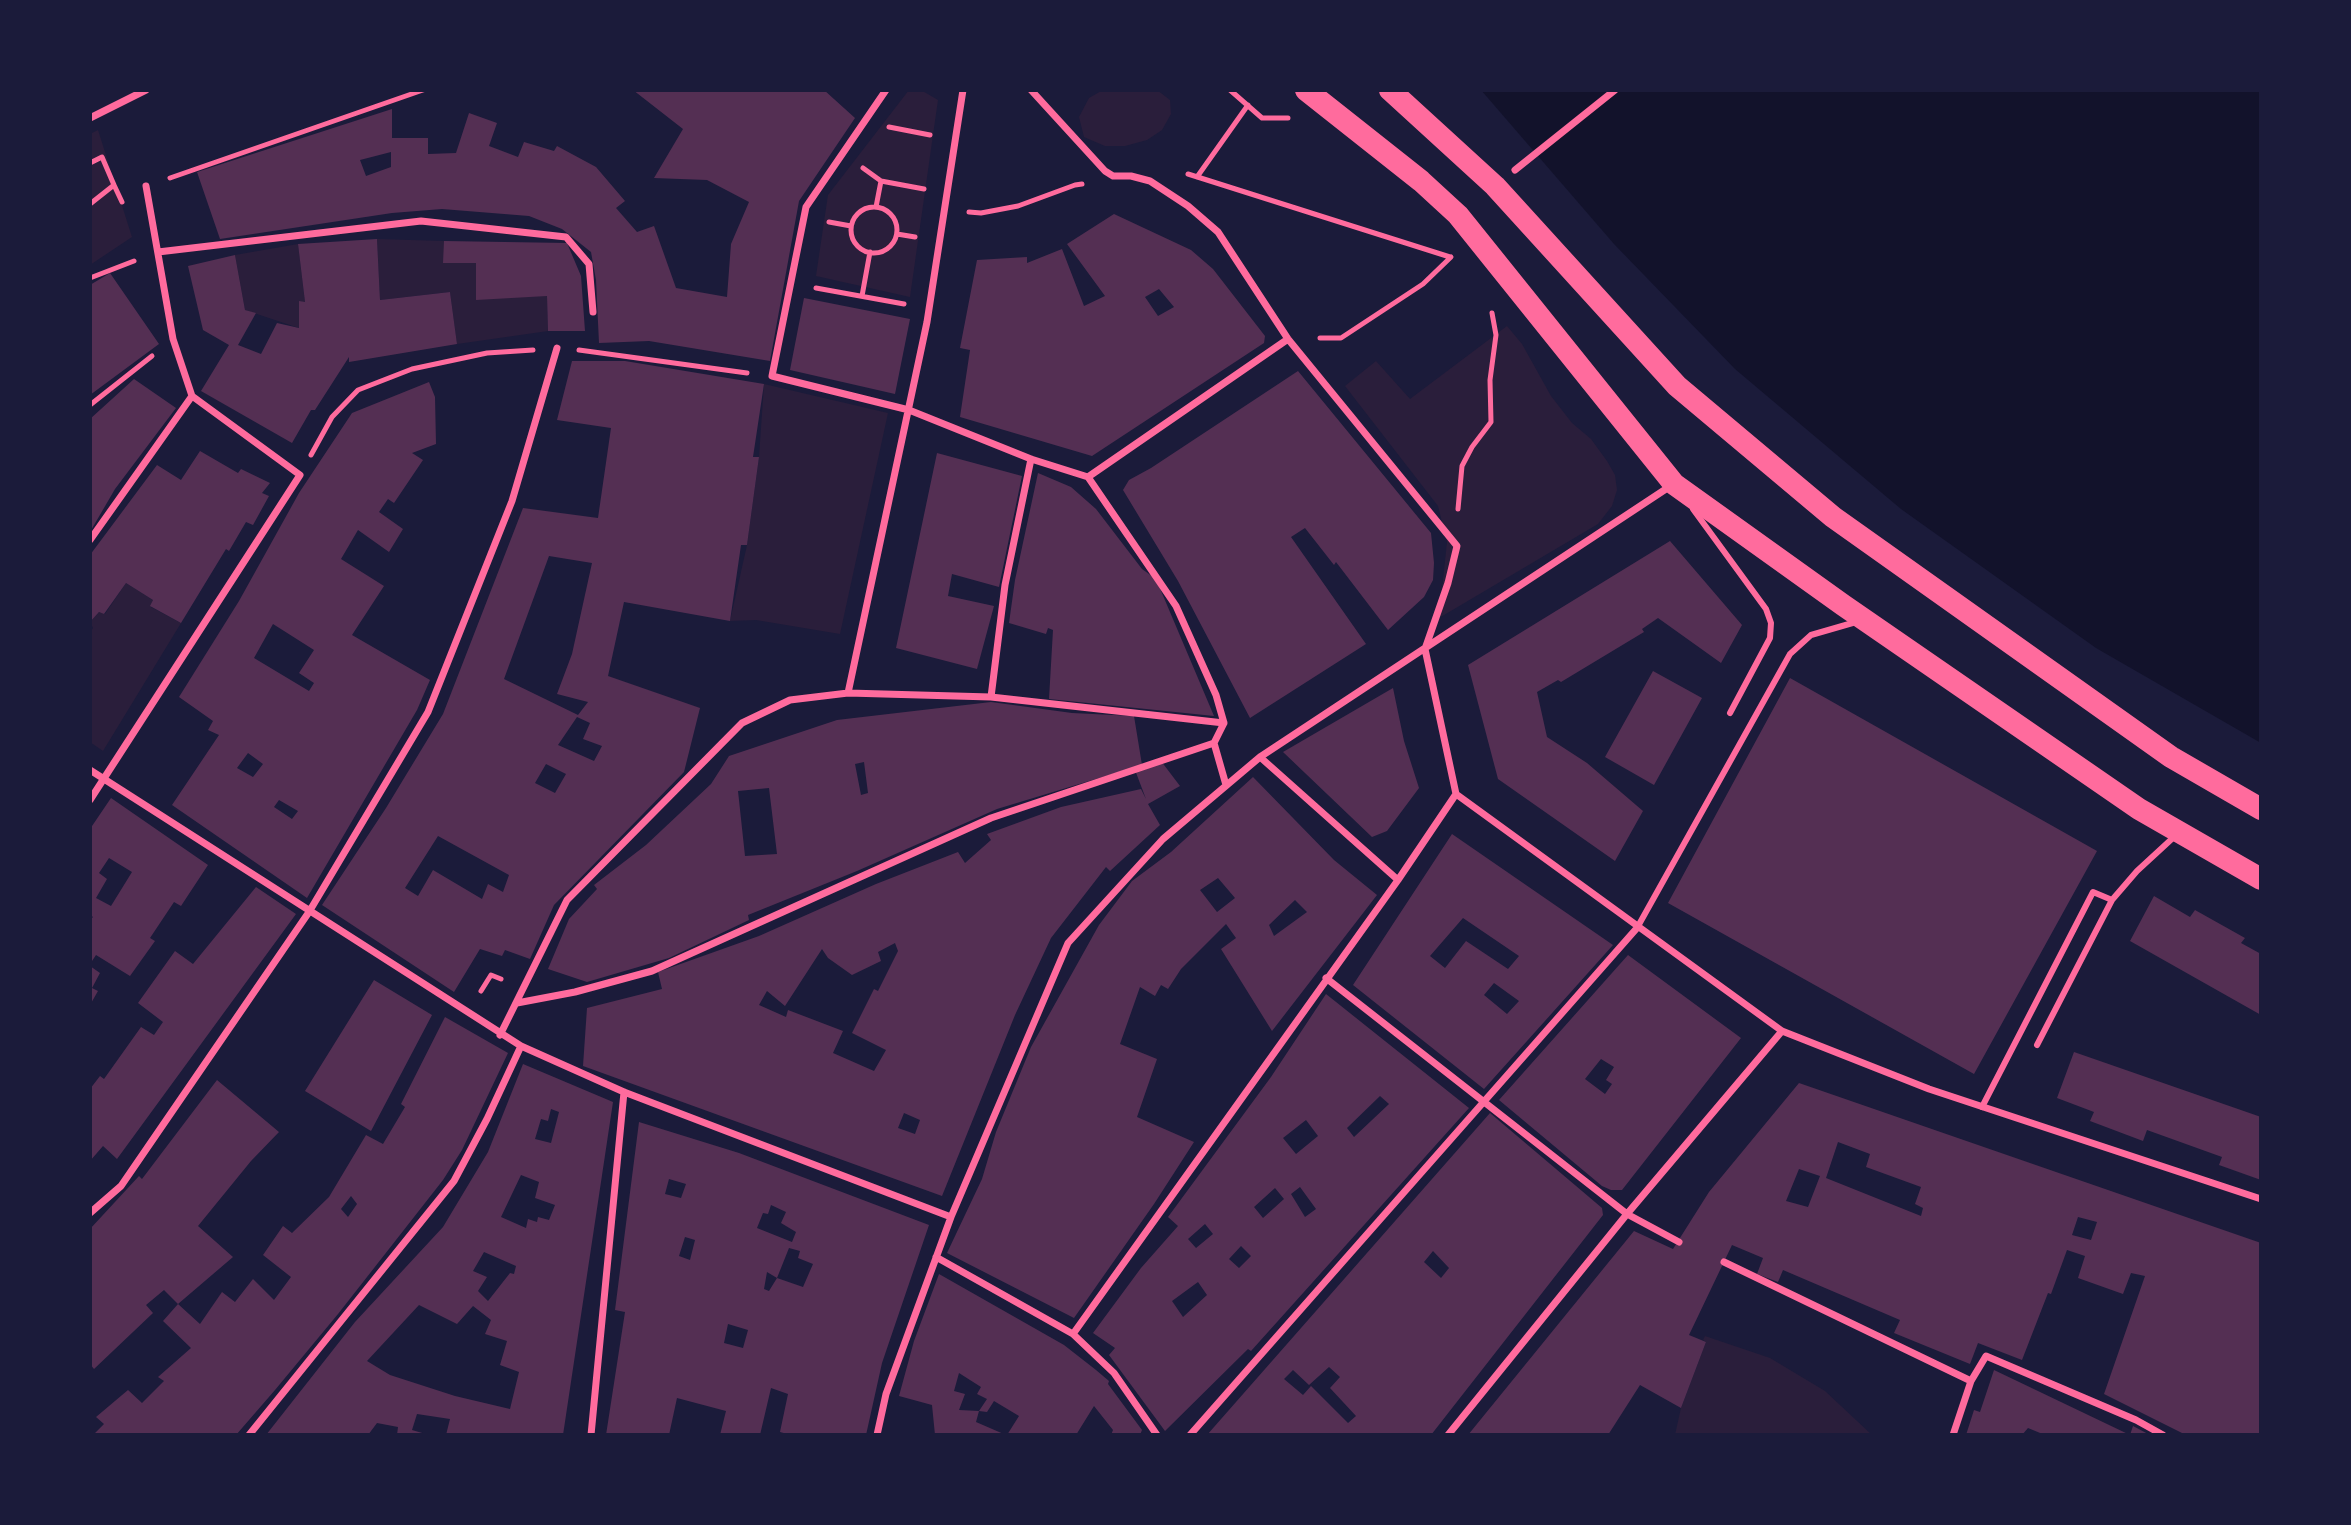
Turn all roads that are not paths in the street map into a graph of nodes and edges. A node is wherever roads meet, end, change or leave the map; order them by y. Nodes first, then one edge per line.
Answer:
1 (146, 90) edge
2 (886, 90) edge
3 (963, 90) edge
4 (1031, 90) edge
5 (1306, 90) edge
6 (1390, 90) edge
7 (1615, 90) edge
8 (90, 118) edge
9 (1515, 170) dead end
10 (146, 186) road end
11 (158, 252) junction
12 (593, 312) dead end
13 (1288, 339) junction
14 (557, 348) road end
15 (192, 396) junction
16 (909, 410) junction
17 (1031, 459) junction
18 (1088, 477) junction
19 (1674, 484) junction
20 (90, 540) edge
21 (1865, 620) junction
22 (1425, 649) junction
23 (848, 693) junction
24 (991, 697) junction
25 (1730, 713) dead end
26 (1224, 723) junction
27 (1214, 743) junction
28 (1260, 757) junction
29 (90, 770) edge
30 (104, 779) junction
31 (1226, 785) junction
32 (1456, 794) junction
33 (90, 800) edge
34 (2261, 809) edge
35 (2179, 833) junction
36 (2261, 879) edge
37 (1398, 880) junction
38 (2112, 900) junction
39 (309, 912) junction
40 (1637, 928) junction
41 (1326, 978) junction
42 (517, 1003) junction
43 (1782, 1031) junction
44 (500, 1035) junction
45 (2037, 1045) dead end
46 (521, 1046) junction
47 (624, 1092) junction
48 (1484, 1102) junction
49 (1982, 1107) junction
50 (2261, 1199) edge
51 (90, 1213) edge
52 (1627, 1214) junction
53 (951, 1217) junction
54 (1679, 1242) dead end
55 (936, 1257) junction
56 (1724, 1262) dead end
57 (1073, 1334) junction
58 (1971, 1381) junction
59 (249, 1435) edge
60 (591, 1435) edge
61 (877, 1435) edge
62 (1157, 1435) edge
63 (1190, 1435) edge
64 (1448, 1435) edge
65 (1953, 1435) edge
66 (2163, 1435) edge

1 - 8 street
2 - 16 street
3 - 16 street
4 - 13 street
5 - 19 highway
6 - 34 highway
7 - 9 street
10 - 11 street
11 - 12 street
11 - 15 street
13 - 18 street
13 - 22 street
14 - 39 street
15 - 20 street
15 - 30 street
16 - 17 street
16 - 23 street
17 - 18 street
17 - 24 street
18 - 26 street
19 - 21 highway
19 - 22 street
19 - 25 lane
21 - 35 highway
21 - 40 lane
22 - 28 street
22 - 32 street
23 - 24 street
23 - 42 street
24 - 26 street
26 - 27 street
27 - 31 street
27 - 42 street
28 - 31 street
28 - 37 street
29 - 30 street
30 - 33 street
30 - 39 street
31 - 53 street
32 - 37 street
32 - 40 street
35 - 36 highway
35 - 38 lane
37 - 41 street
38 - 45 lane
38 - 49 lane
39 - 44 street
39 - 51 street
40 - 43 street
40 - 48 street
41 - 48 street
41 - 57 street
42 - 44 street
43 - 49 street
43 - 52 street
44 - 46 street
46 - 47 street
46 - 59 street
47 - 53 street
47 - 60 street
48 - 52 street
48 - 63 street
49 - 50 street
52 - 54 street
52 - 64 street
53 - 55 street
55 - 57 street
55 - 61 street
56 - 58 street
57 - 62 street
58 - 65 street
58 - 66 street

